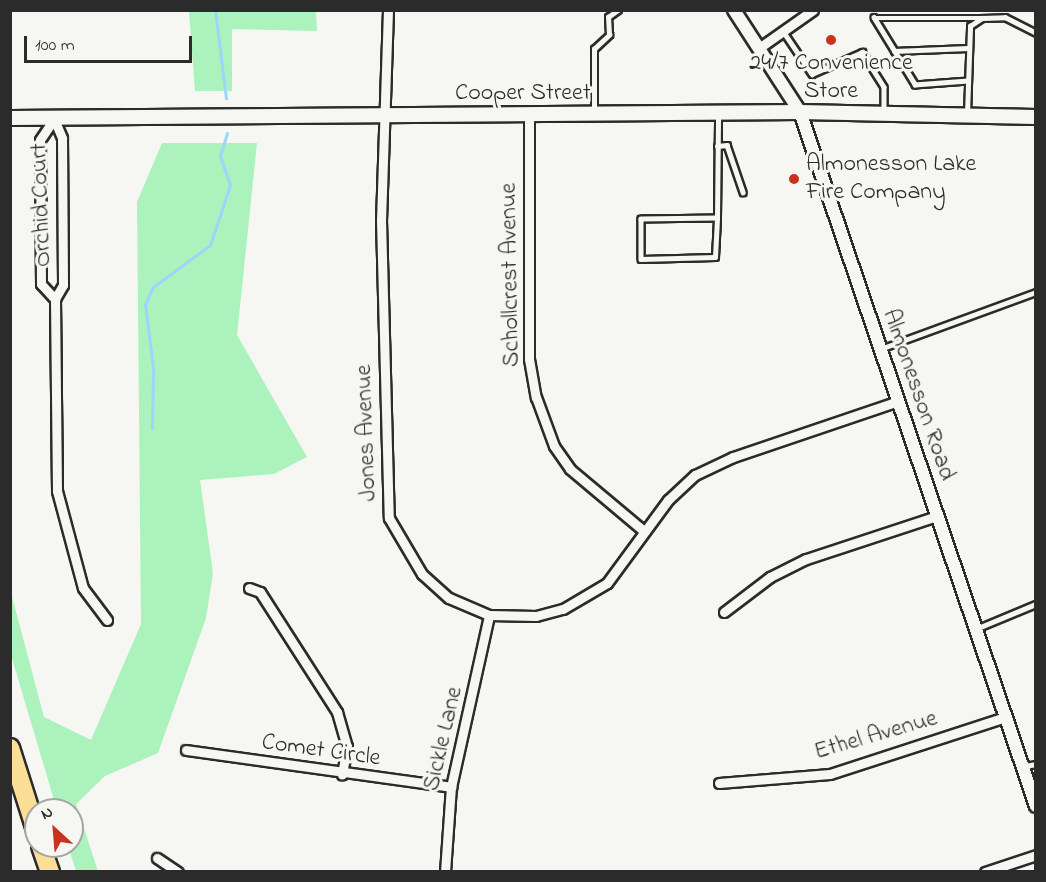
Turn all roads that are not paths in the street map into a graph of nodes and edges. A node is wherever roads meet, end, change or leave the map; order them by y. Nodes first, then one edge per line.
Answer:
1 (387, 10) edge
2 (618, 10) edge
3 (734, 10) edge
4 (813, 10) edge
5 (982, 18) junction
6 (783, 31) junction
7 (1035, 33) edge
8 (759, 48) junction
9 (968, 48) junction
10 (894, 51) junction
11 (968, 81) junction
12 (800, 112) junction
13 (718, 114) junction
14 (884, 114) junction
15 (967, 115) junction
16 (384, 116) junction
17 (594, 117) junction
18 (1035, 117) edge
19 (10, 118) edge
20 (530, 118) junction
21 (54, 119) junction
22 (717, 146) junction
23 (744, 192) dead end
24 (717, 218) junction
25 (1035, 292) edge
26 (55, 299) junction
27 (880, 349) junction
28 (898, 401) junction
29 (937, 516) junction
30 (644, 531) junction
31 (249, 588) dead end
32 (1035, 604) edge
33 (724, 612) dead end
34 (489, 615) junction
35 (107, 620) dead end
36 (975, 628) junction
37 (1005, 717) junction
38 (10, 748) edge
39 (186, 750) dead end
40 (1035, 764) edge
41 (1022, 767) junction
42 (342, 775) junction
43 (719, 783) dead end
44 (451, 787) junction
45 (26, 798) edge
46 (1035, 806) edge
47 (1035, 855) edge
48 (157, 858) dead end
49 (178, 872) edge
50 (445, 872) edge
51 (985, 872) edge

1 - 16 street, Jones Avenue
2 - 17 lane
3 - 8 street, Almonesson Road
4 - 6 street
5 - 7 lane
5 - 9 lane
5 - 10 lane
6 - 8 street
6 - 14 lane
8 - 12 street, Almonesson Road
9 - 10 lane
9 - 11 lane
10 - 11 lane
11 - 15 lane
12 - 13 main road, Cooper Street
12 - 14 main road, Cooper Street
12 - 27 street, Almonesson Road
13 - 17 main road, Cooper Street
13 - 22 lane
14 - 15 main road, Cooper Street
15 - 18 main road, Cooper Street
16 - 20 main road, Cooper Street
16 - 21 main road, Cooper Street
16 - 34 street, Jones Avenue
17 - 20 main road, Cooper Street
19 - 21 main road, Cooper Street
20 - 30 street, Schollcrest Avenue
21 - 26 street, Orchid Court
21 - 26 street, Orchid Court
22 - 23 lane
22 - 24 lane
24 - 24 lane
25 - 27 lane
26 - 35 street, Orchid Court
27 - 28 street, Almonesson Road
28 - 29 street, Almonesson Road
28 - 30 street, Jones Avenue
29 - 33 street
29 - 36 street, Almonesson Road
30 - 34 street, Jones Avenue
31 - 42 street
32 - 36 lane
34 - 44 street, Sickle Lane
36 - 37 street, Almonesson Road
37 - 41 street, Almonesson Road
37 - 43 street, Ethel Avenue
38 - 45 highway
39 - 42 street, Comet Circle
40 - 41 lane
41 - 46 street, Almonesson Road
42 - 44 street, Comet Circle
44 - 50 street, Sickle Lane
47 - 51 street
48 - 49 street

